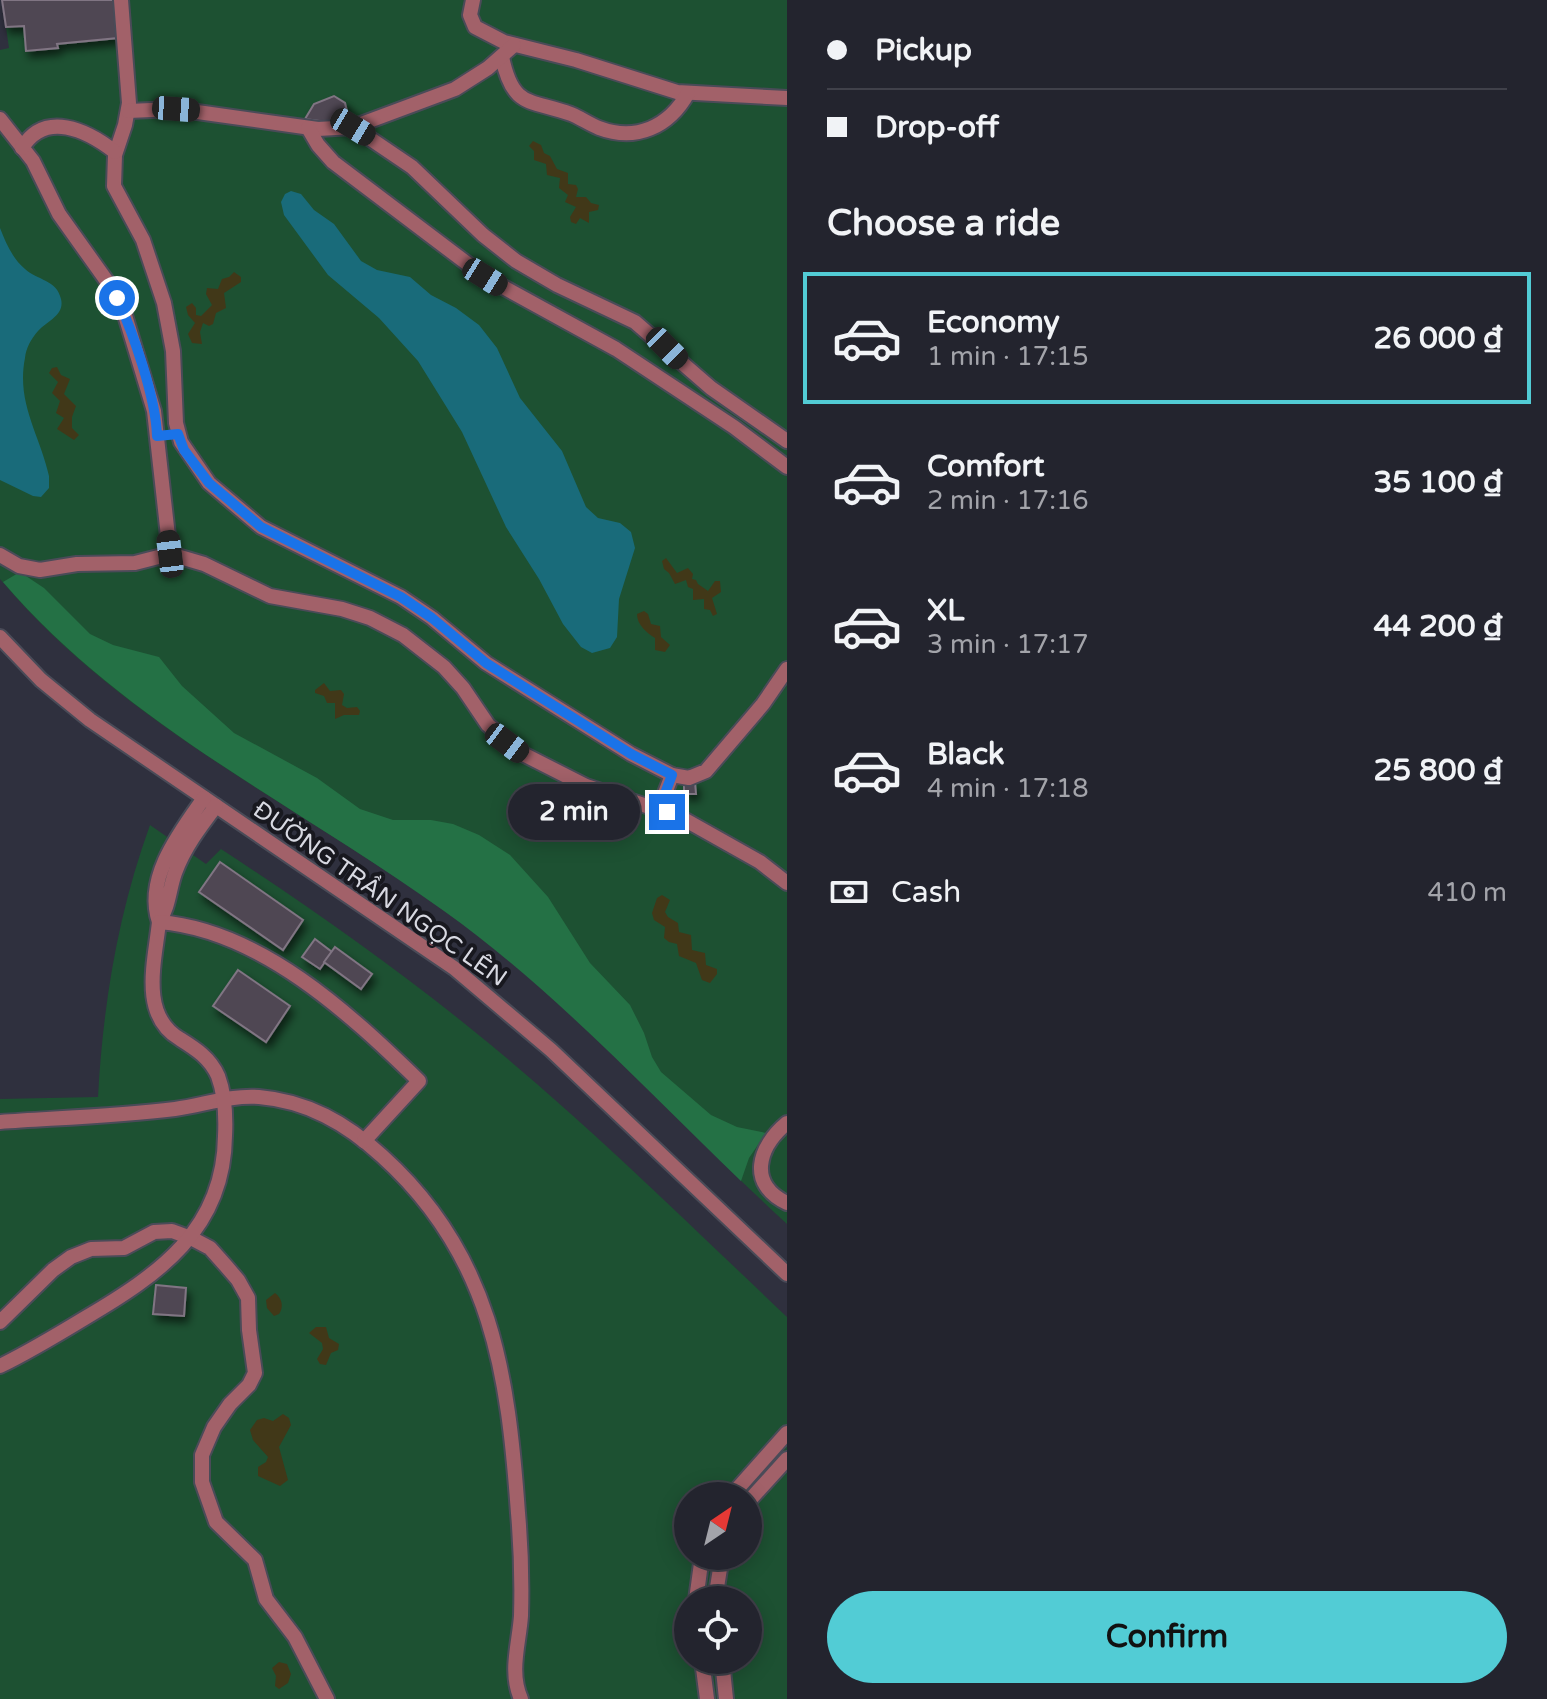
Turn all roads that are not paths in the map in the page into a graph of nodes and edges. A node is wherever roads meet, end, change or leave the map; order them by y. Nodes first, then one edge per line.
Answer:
1 (121, 0) edge
2 (473, 0) edge
3 (514, 45) junction
4 (502, 57) junction
5 (688, 93) junction
6 (787, 98) edge
7 (128, 111) junction
8 (0, 119) edge
9 (353, 127) junction
10 (308, 128) junction
11 (22, 148) junction
12 (115, 152) junction
13 (761, 425) junction
14 (178, 434) junction
15 (157, 436) junction
16 (751, 440) junction
17 (787, 441) edge
18 (787, 467) edge
19 (170, 554) junction
20 (0, 555) edge
21 (0, 637) edge
22 (787, 669) edge
23 (672, 775) junction
24 (210, 802) junction
25 (659, 809) junction
26 (787, 883) edge
27 (159, 922) junction
28 (223, 1098) junction
29 (0, 1122) edge
30 (787, 1123) edge
31 (364, 1141) junction
32 (787, 1203) edge
33 (190, 1237) junction
34 (787, 1274) edge
35 (0, 1322) edge
36 (0, 1366) edge
37 (787, 1433) edge
38 (787, 1459) edge
39 (743, 1482) edge
40 (762, 1487) edge
41 (704, 1674) edge
42 (723, 1674) edge
43 (327, 1699) edge
44 (521, 1699) edge
45 (707, 1699) edge
46 (726, 1699) edge

1 - 7 street
2 - 3 street
3 - 4 street
3 - 5 street
4 - 5 street
4 - 9 street
5 - 6 street
7 - 10 street
7 - 12 street
8 - 11 street
9 - 10 street
9 - 13 street
10 - 16 street
11 - 12 street
11 - 15 street
12 - 14 street
13 - 16 street
13 - 17 street
14 - 15 street
14 - 23 street
15 - 19 street
16 - 18 street
19 - 20 street
19 - 25 street
21 - 24 street, ĐƯỜNG TRẦN NGỌC LÊN
22 - 23 street
23 - 25 street
24 - 27 street
24 - 34 street, ĐƯỜNG TRẦN NGỌC LÊN
25 - 26 street
27 - 28 street
27 - 31 street
28 - 29 street
28 - 31 street
28 - 33 street
30 - 32 street
31 - 44 street
33 - 35 street
33 - 36 street
33 - 43 street
37 - 39 street
38 - 40 street
41 - 45 street
42 - 46 street

